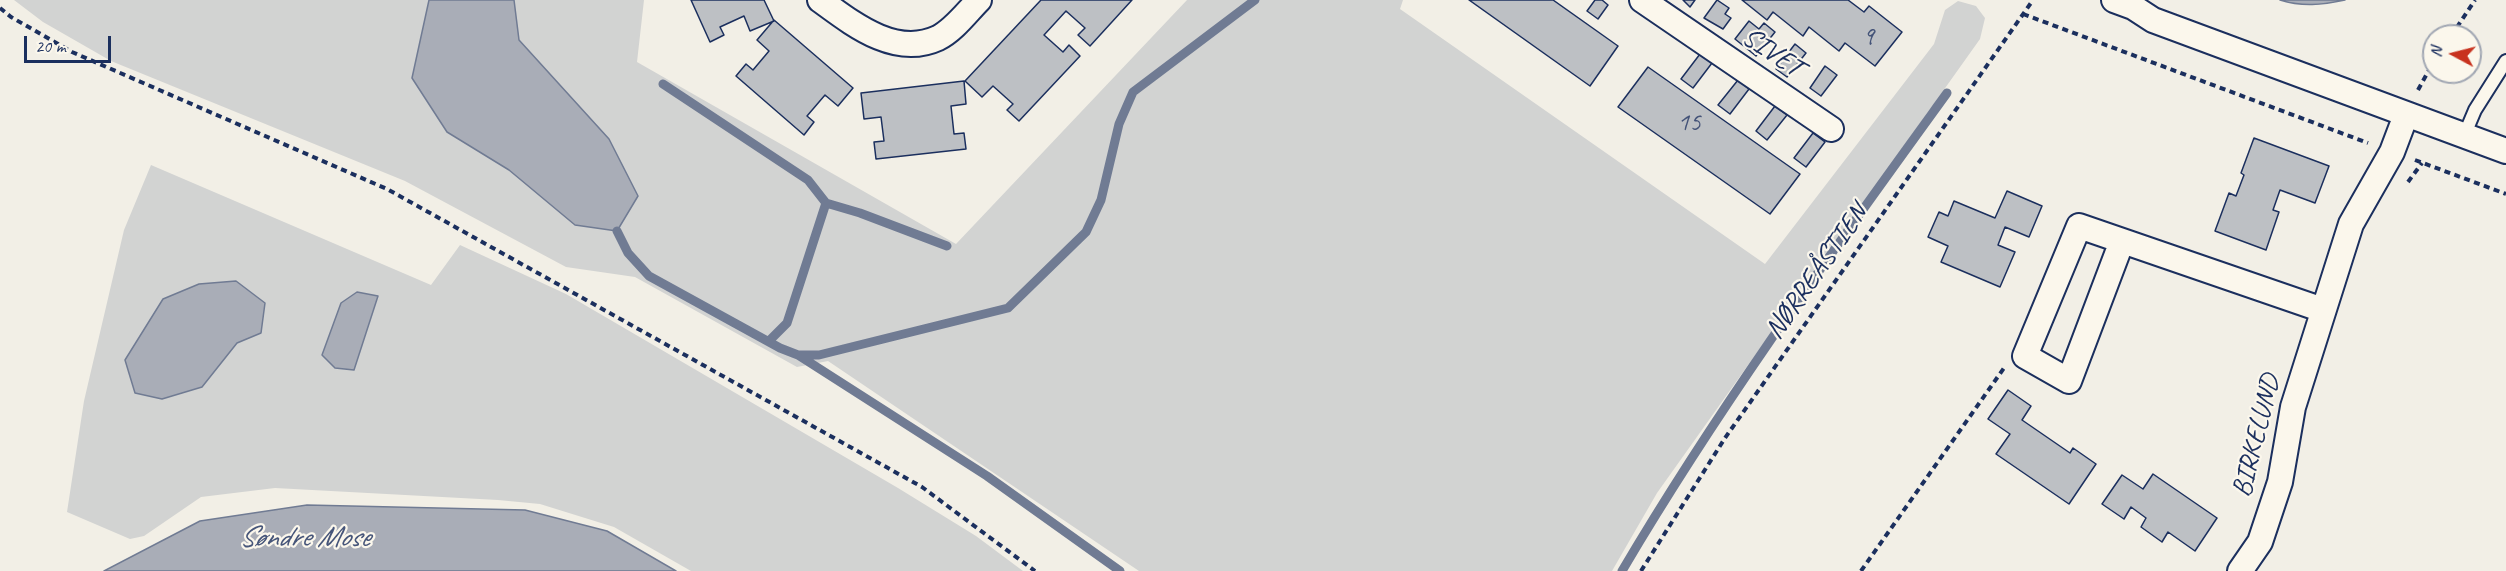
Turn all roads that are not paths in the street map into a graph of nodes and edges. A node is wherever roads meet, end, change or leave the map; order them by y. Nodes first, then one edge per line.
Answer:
1 (820, 0) edge
2 (979, 0) edge
3 (2114, 0) edge
4 (1649, 2) edge
5 (2506, 61) edge
6 (2406, 115) junction
7 (1832, 129) dead end
8 (2464, 135) junction
9 (2506, 151) edge
10 (2122, 241) junction
11 (2323, 310) junction
12 (2240, 571) edge

1 - 2 street
3 - 6 street
4 - 7 street, SIVET
5 - 8 lane
6 - 8 street
6 - 11 street, BIRKELUND
8 - 9 street
10 - 10 street
10 - 11 street
11 - 12 street, BIRKELUND

